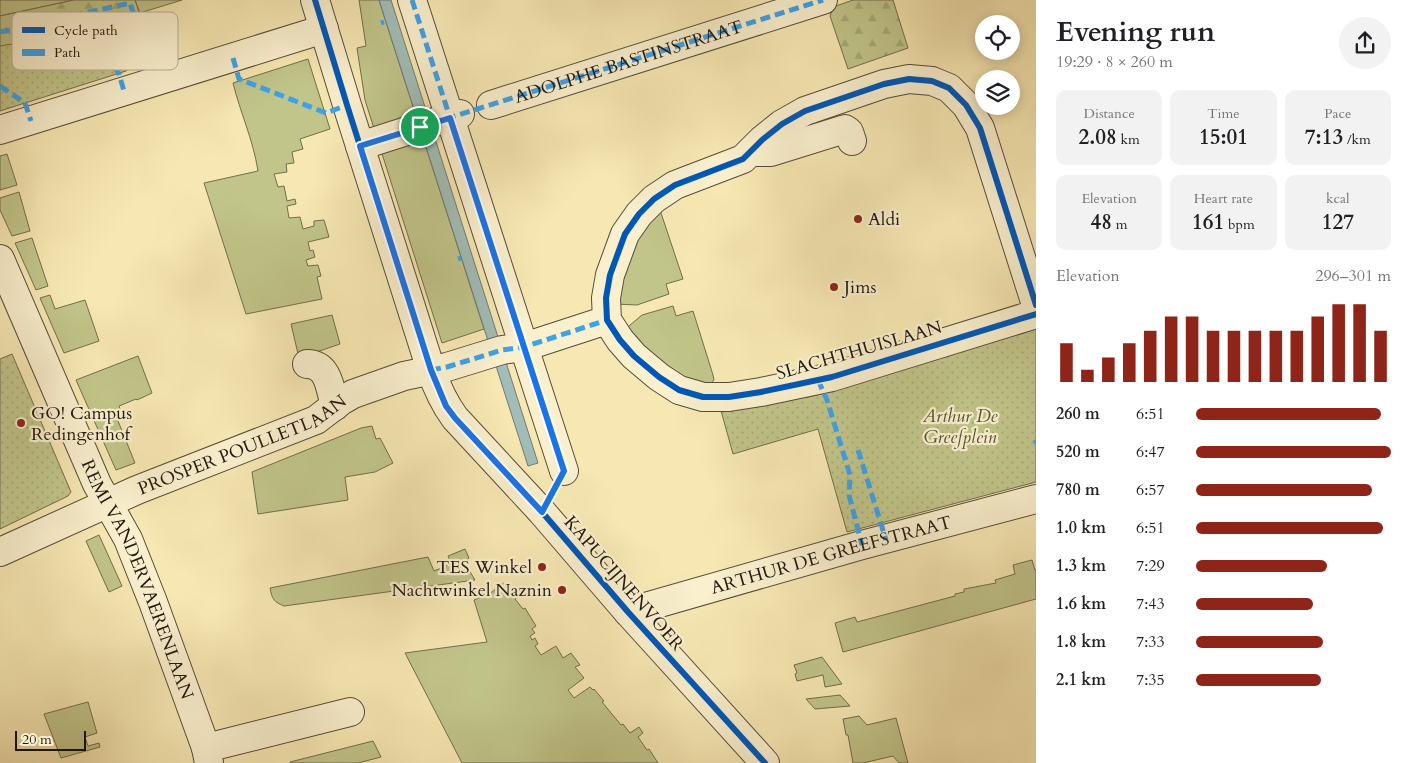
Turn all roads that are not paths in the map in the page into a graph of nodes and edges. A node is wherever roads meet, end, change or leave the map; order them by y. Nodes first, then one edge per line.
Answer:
1 (316, 0) edge
2 (823, 0) edge
3 (416, 1) edge
4 (324, 29) junction
5 (491, 105) dead end
6 (440, 121) junction
7 (0, 130) edge
8 (852, 141) dead end
9 (360, 146) junction
10 (751, 152) junction
11 (0, 259) edge
12 (1036, 305) edge
13 (1036, 314) edge
14 (951, 315) dead end
15 (607, 320) junction
16 (506, 350) junction
17 (307, 364) dead end
18 (431, 370) junction
19 (832, 377) junction
20 (335, 406) junction
21 (564, 471) dead end
22 (1036, 499) edge
23 (108, 503) junction
24 (0, 552) edge
25 (628, 612) junction
26 (350, 712) dead end
27 (208, 755) edge
28 (765, 763) edge

1 - 4 street, KAPUCIJNENVOER
2 - 5 street, ADOLPHE BASTINSTRAAT
3 - 6 street
4 - 7 street
4 - 9 street, KAPUCIJNENVOER
6 - 9 street
6 - 16 street
8 - 10 street
9 - 18 street, KAPUCIJNENVOER
10 - 12 street
10 - 15 street
11 - 23 street, REMI VANDERVAERENLAAN
13 - 19 street, SLACHTHUISLAAN
14 - 19 street
15 - 16 street
15 - 19 street, SLACHTHUISLAAN
16 - 18 street
16 - 21 street
17 - 20 street
18 - 20 street, PROSPER POULLETLAAN
18 - 25 street, KAPUCIJNENVOER
20 - 23 street, PROSPER POULLETLAAN
22 - 25 street, ARTHUR DE GREEFSTRAAT
23 - 24 street, PROSPER POULLETLAAN
23 - 27 street, REMI VANDERVAERENLAAN
25 - 28 street, KAPUCIJNENVOER
26 - 27 street

